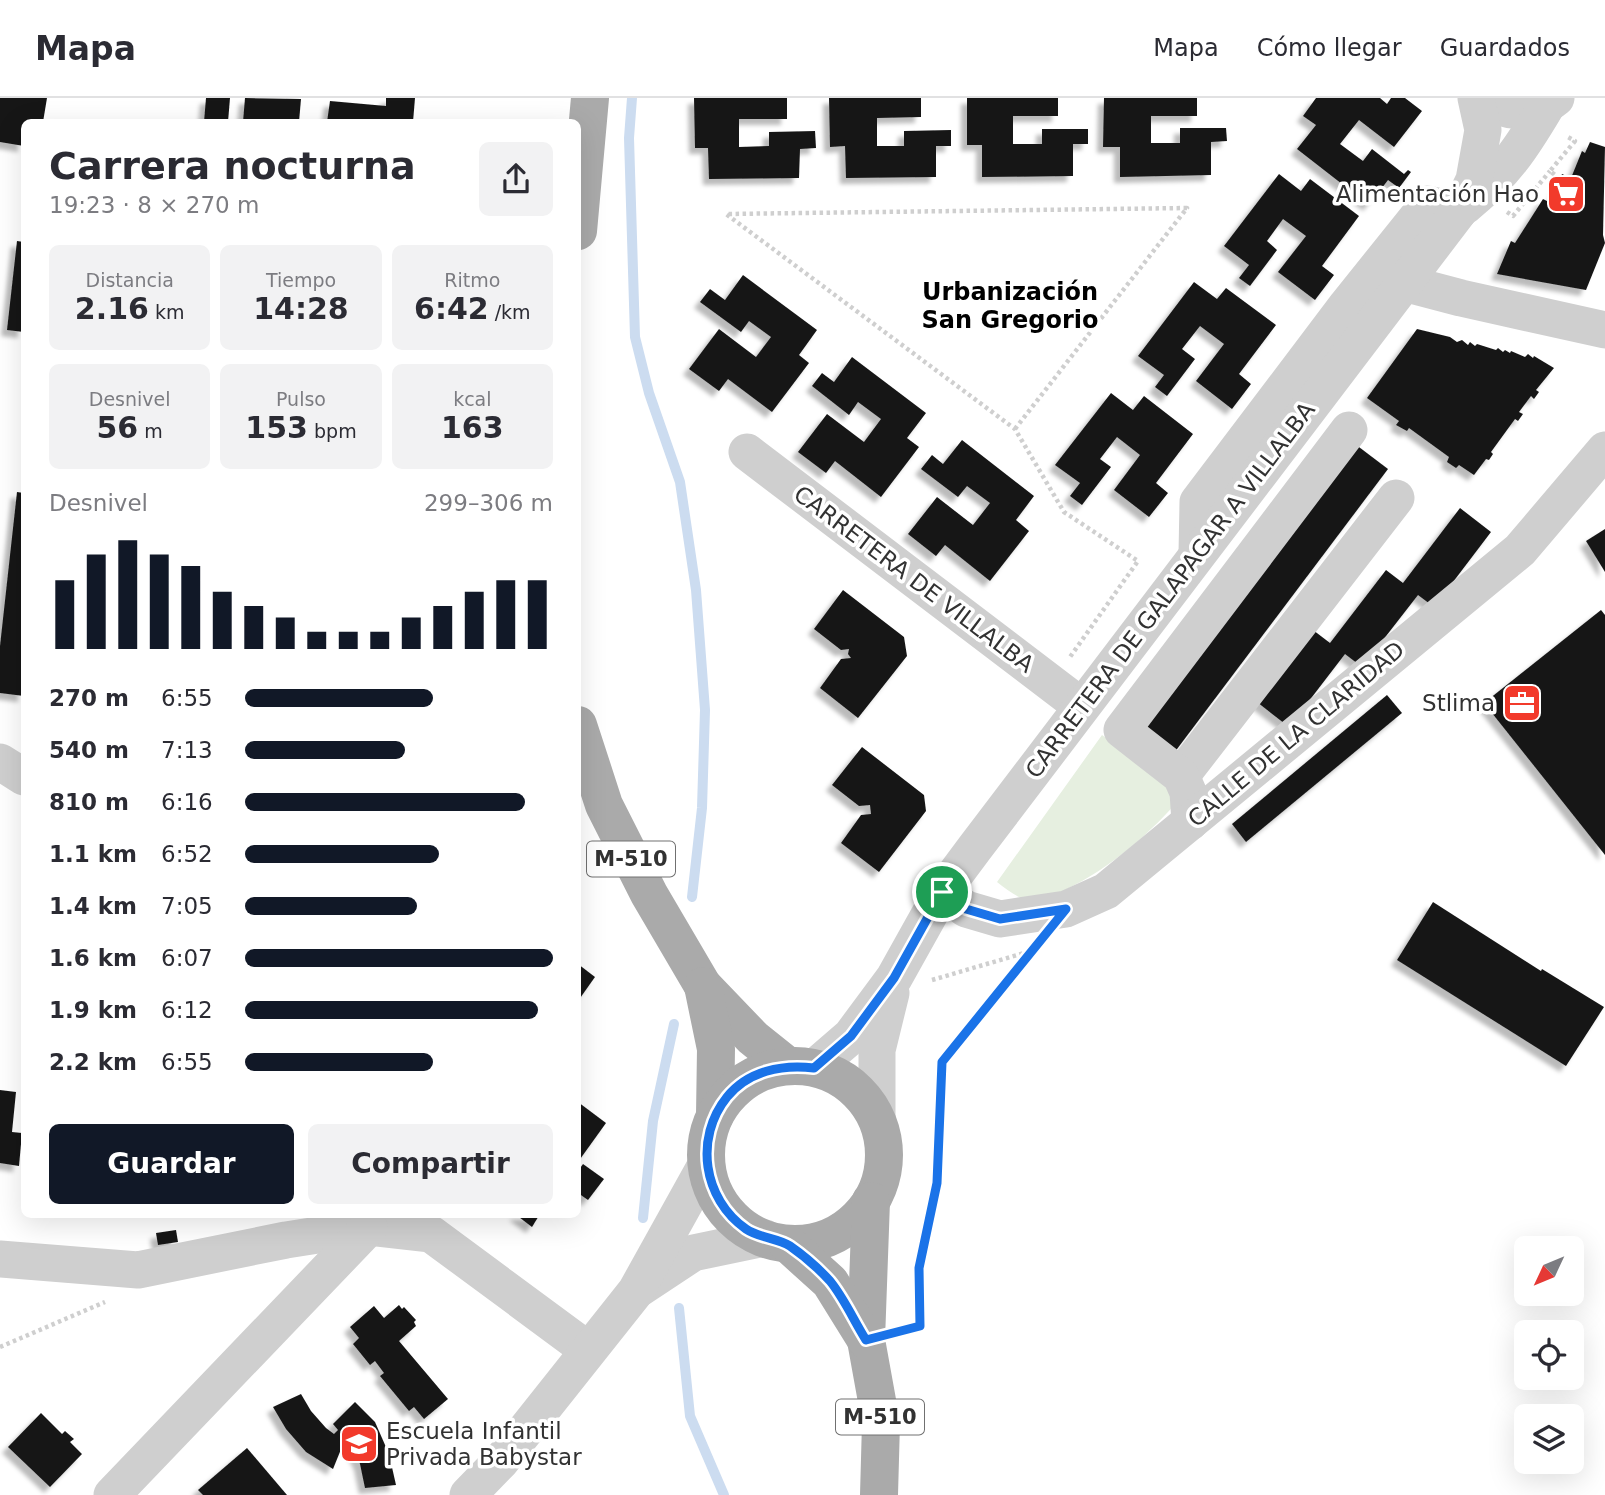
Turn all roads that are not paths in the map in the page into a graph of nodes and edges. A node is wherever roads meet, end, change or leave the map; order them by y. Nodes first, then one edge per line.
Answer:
1 (590, 98) edge
2 (1479, 98) edge
3 (1551, 102) edge
4 (581, 198) edge
5 (1459, 211) junction
6 (1404, 282) junction
7 (1605, 330) edge
8 (1349, 430) dead end
9 (1605, 450) edge
10 (747, 452) dead end
11 (1396, 498) dead end
12 (1198, 554) junction
13 (1081, 706) junction
14 (581, 734) edge
15 (0, 762) edge
16 (21, 775) edge
17 (1181, 776) junction
18 (1190, 822) junction
19 (942, 892) junction
20 (894, 978) junction
21 (703, 986) junction
22 (801, 1067) junction
23 (715, 1115) junction
24 (877, 1120) junction
25 (706, 1164) junction
26 (871, 1201) junction
27 (440, 1224) edge
28 (369, 1227) junction
29 (776, 1241) junction
30 (0, 1259) edge
31 (636, 1291) junction
32 (866, 1340) junction
33 (588, 1350) junction
34 (112, 1495) edge
35 (468, 1495) edge
36 (880, 1495) edge

1 - 4 main road
2 - 3 street
2 - 5 street, CARRETERA DE GALAPAGAR A VILLALBA
3 - 5 street, CARRETERA DE GALAPAGAR A VILLALBA
5 - 6 street, CARRETERA DE GALAPAGAR A VILLALBA
5 - 12 street
6 - 7 street
6 - 12 street, CARRETERA DE GALAPAGAR A VILLALBA
8 - 17 street
9 - 18 street, CALLE DE LA CLARIDAD
10 - 13 street, CARRETERA DE VILLALBA
11 - 17 street
12 - 13 street, CARRETERA DE GALAPAGAR A VILLALBA
13 - 19 street, CARRETERA DE GALAPAGAR A VILLALBA
14 - 21 main road, M-510
15 - 16 street
17 - 18 street
18 - 19 street, CALLE DE LA CLARIDAD
19 - 20 street, CARRETERA DE GALAPAGAR A VILLALBA
20 - 22 street, CARRETERA DE GALAPAGAR A VILLALBA
20 - 24 street, CARRETERA DE GALAPAGAR A VILLALBA
21 - 22 main road, M-510
21 - 23 main road, M-510
22 - 23 main road, M-510
22 - 24 main road, M-510
23 - 25 main road, M-510
24 - 26 main road, M-510
25 - 29 main road, M-510
25 - 31 street
26 - 29 main road, M-510
26 - 32 main road, M-510
27 - 28 street
27 - 33 street
28 - 30 street
28 - 34 street
29 - 31 street
29 - 32 main road, M-510
31 - 33 street
32 - 36 main road, M-510
33 - 35 street

